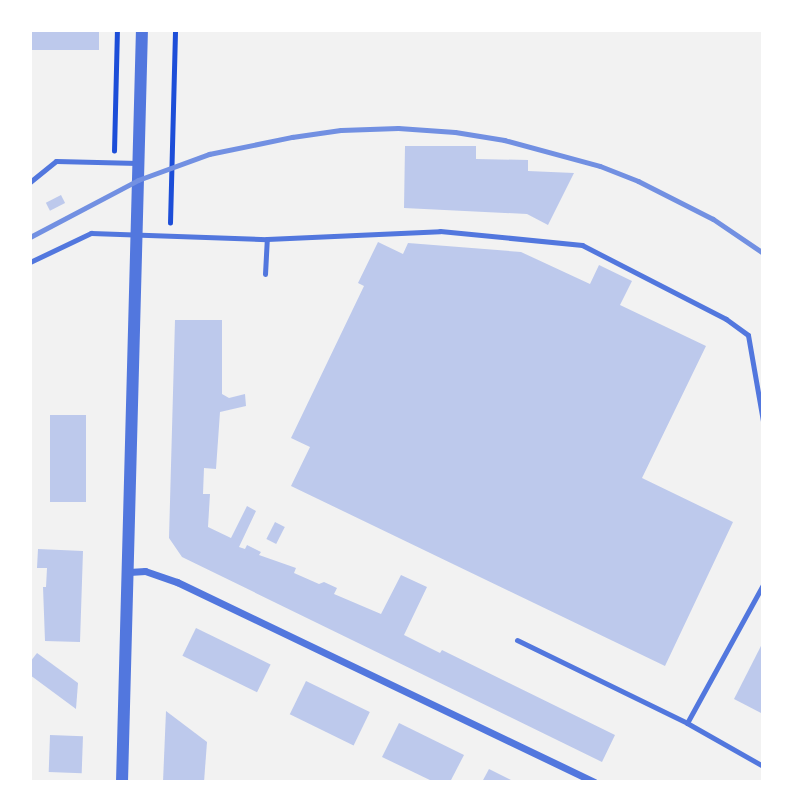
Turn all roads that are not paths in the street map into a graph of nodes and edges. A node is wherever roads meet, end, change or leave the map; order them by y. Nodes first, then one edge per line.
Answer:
1 (142, 30) edge
2 (138, 163) junction
3 (30, 182) edge
4 (138, 236) junction
5 (267, 239) junction
6 (30, 262) edge
7 (265, 274) dead end
8 (763, 421) edge
9 (129, 572) junction
10 (763, 585) edge
11 (517, 640) dead end
12 (687, 723) junction
13 (763, 766) edge
14 (122, 782) edge
15 (596, 782) edge

1 - 2 street
2 - 3 lane
2 - 4 street
4 - 5 lane
4 - 6 lane
4 - 9 street
5 - 7 lane
5 - 8 lane
9 - 14 street
9 - 15 street
10 - 12 lane
11 - 12 lane
12 - 13 lane

